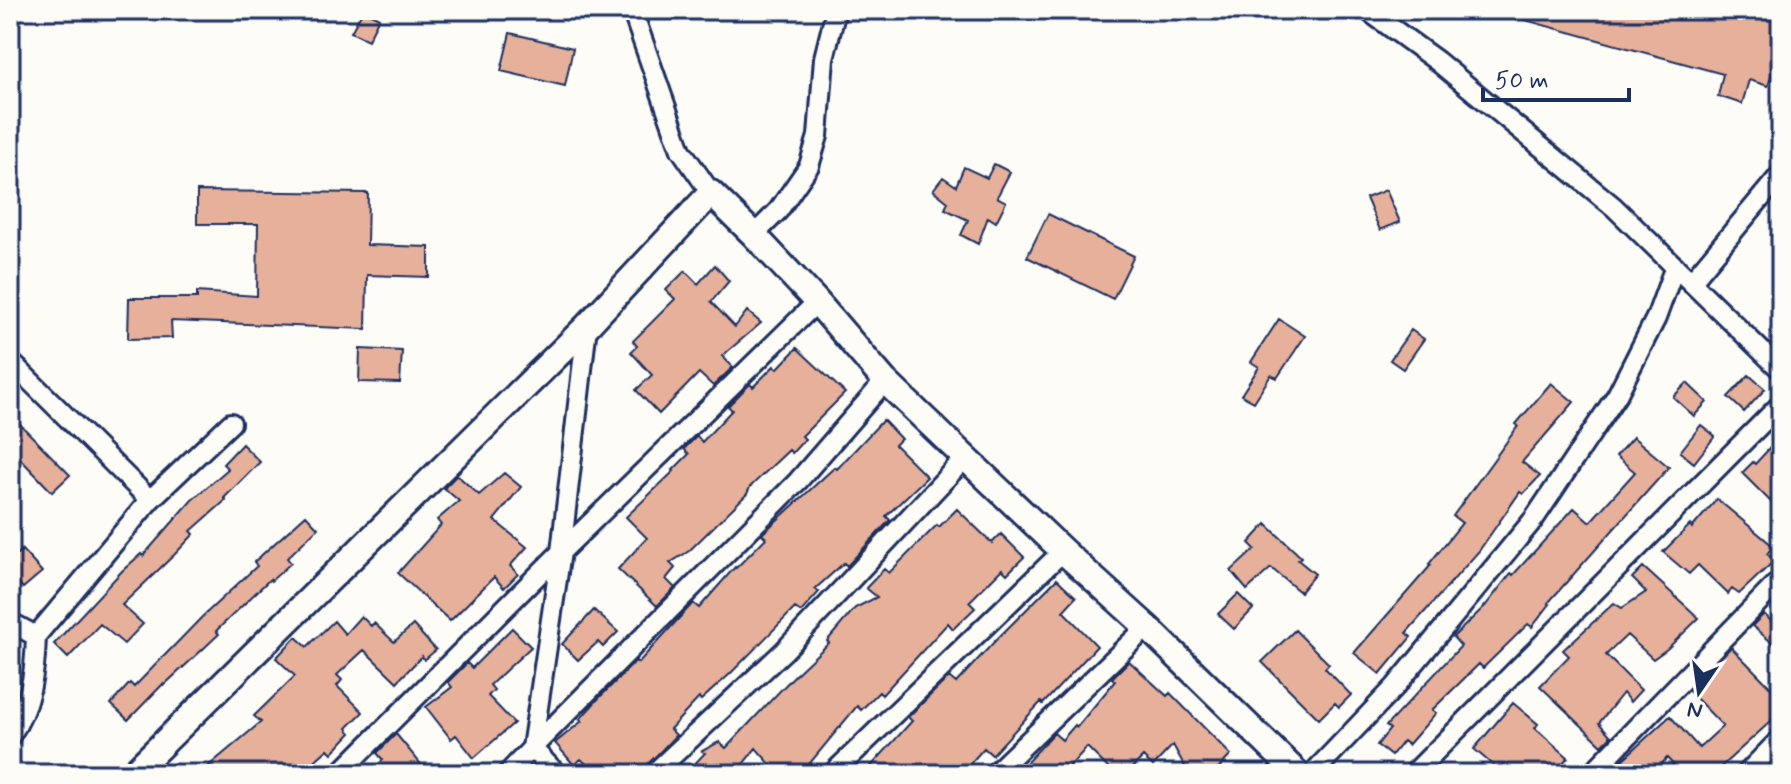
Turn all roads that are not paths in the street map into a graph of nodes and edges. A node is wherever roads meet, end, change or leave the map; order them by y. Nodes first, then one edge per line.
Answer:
1 (632, 10) edge
2 (836, 10) edge
3 (1367, 10) edge
4 (1781, 174) edge
5 (711, 193) junction
6 (754, 235) junction
7 (1675, 266) junction
8 (1691, 282) junction
9 (817, 302) junction
10 (587, 326) junction
11 (10, 361) edge
12 (1781, 370) edge
13 (885, 381) junction
14 (1781, 404) edge
15 (231, 423) dead end
16 (965, 458) junction
17 (150, 500) junction
18 (1063, 551) junction
19 (561, 552) junction
20 (1781, 579) edge
21 (10, 622) edge
22 (1147, 627) junction
23 (36, 636) junction
24 (10, 736) edge
25 (1781, 738) edge
26 (532, 748) junction
27 (132, 774) edge
28 (339, 774) edge
29 (507, 774) edge
30 (557, 774) edge
31 (653, 774) edge
32 (832, 774) edge
33 (994, 774) edge
34 (1298, 774) edge
35 (1312, 774) edge
36 (1413, 774) edge
37 (1591, 774) edge
38 (1746, 774) edge

1 - 5 street
2 - 6 street
3 - 7 street
4 - 8 street
5 - 6 street
5 - 10 street
6 - 9 street
7 - 8 street
7 - 35 street
8 - 12 street
9 - 13 street
9 - 19 street
10 - 19 street
10 - 27 street
11 - 17 street
13 - 16 street
13 - 26 street
14 - 36 street
15 - 17 street
16 - 18 street
16 - 31 street
17 - 23 street
18 - 22 street
18 - 32 street
19 - 26 street
19 - 28 street
20 - 37 street
21 - 23 street
22 - 33 street
22 - 34 street
23 - 24 street
25 - 38 street
26 - 29 street
26 - 30 street

